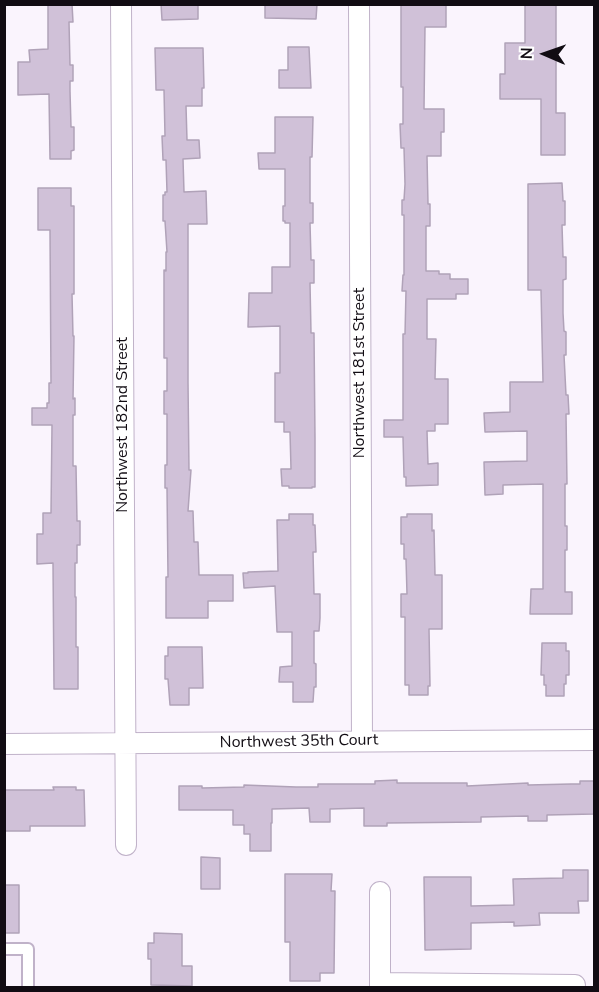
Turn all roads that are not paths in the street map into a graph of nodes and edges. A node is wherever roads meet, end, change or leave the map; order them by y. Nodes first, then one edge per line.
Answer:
1 (121, 4) edge
2 (359, 4) edge
3 (594, 740) edge
4 (362, 741) junction
5 (4, 744) edge
6 (125, 744) junction
7 (126, 844) dead end
8 (380, 892) dead end
9 (4, 950) edge
10 (380, 985) edge
11 (575, 985) dead end
12 (28, 987) edge

1 - 6 street, Northwest 182nd Street
2 - 4 street, Northwest 181st Street
3 - 4 street, Northwest 35th Court
4 - 6 street, Northwest 35th Court
5 - 6 street, Northwest 35th Court
6 - 7 street, Northwest 182nd Street
8 - 10 street
9 - 12 lane
10 - 11 street

